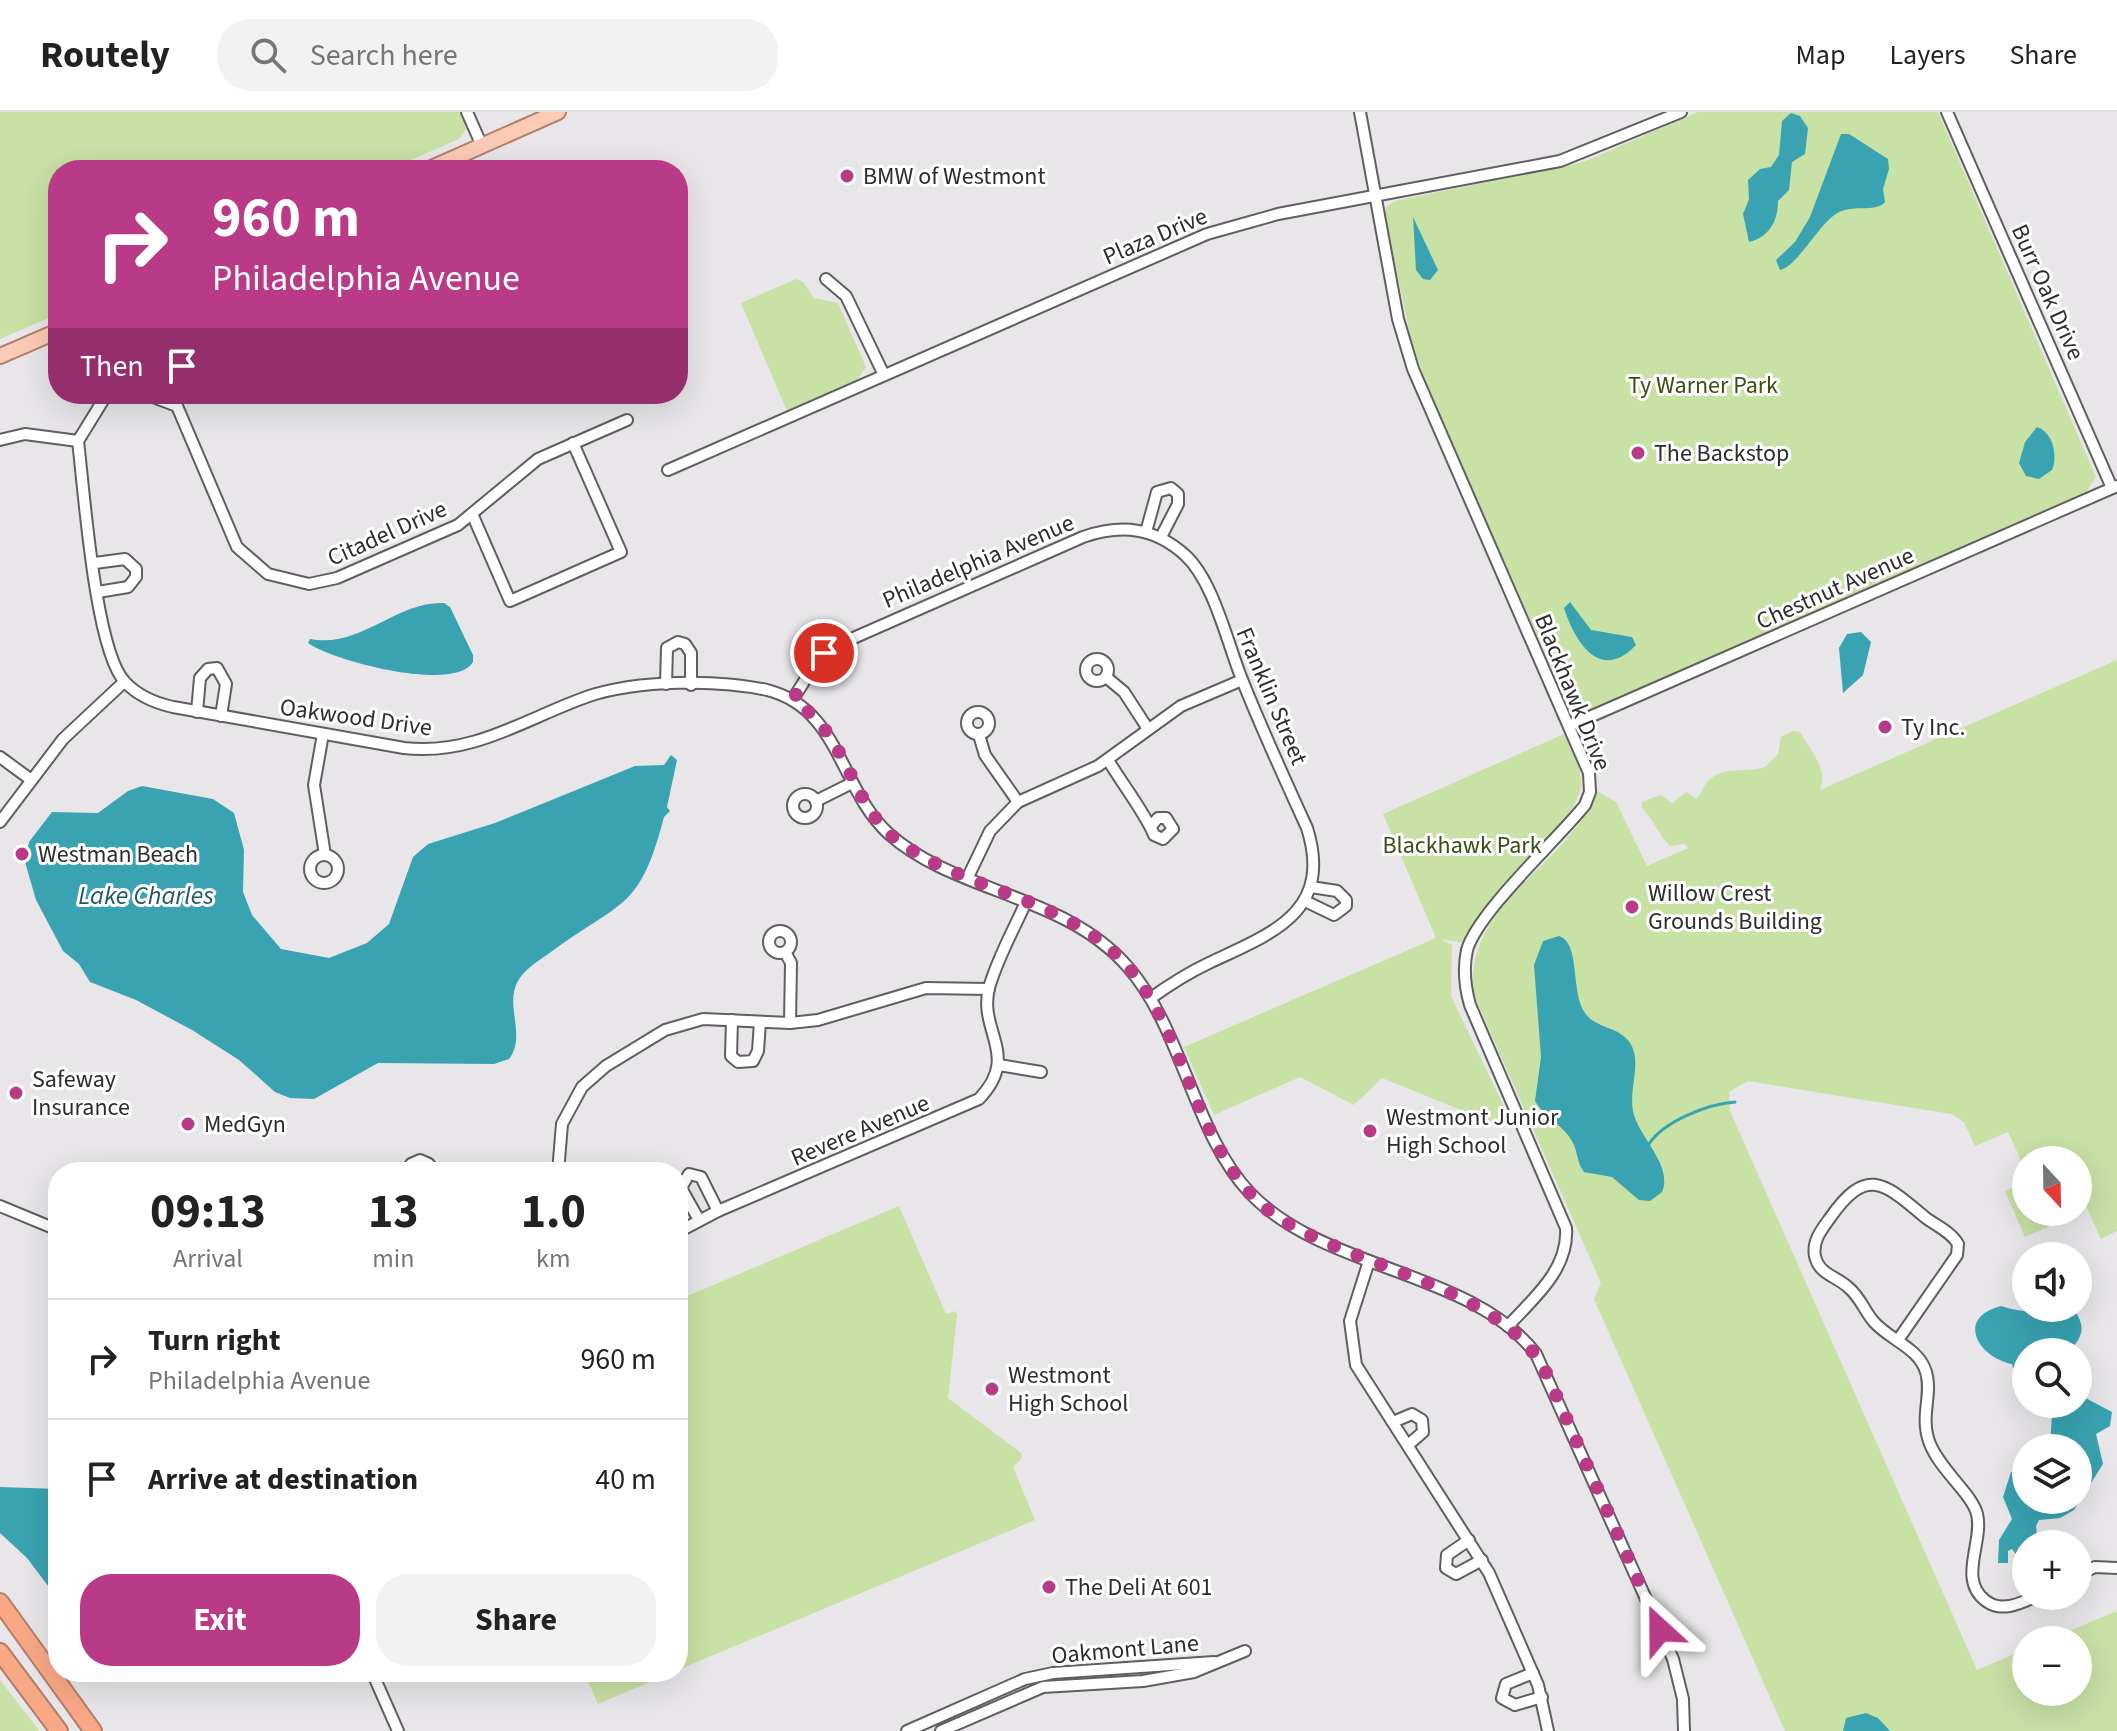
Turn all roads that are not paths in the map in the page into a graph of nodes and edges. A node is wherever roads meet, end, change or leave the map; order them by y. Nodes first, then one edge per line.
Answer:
1 (467, 112) edge
2 (558, 112) edge
3 (1360, 112) edge
4 (1681, 112) edge
5 (1947, 112) edge
6 (482, 146) junction
7 (450, 160) edge
8 (1375, 196) junction
9 (826, 279) dead end
10 (48, 335) edge
11 (0, 356) edge
12 (884, 375) junction
13 (101, 404) edge
14 (172, 404) edge
15 (627, 420) dead end
16 (0, 440) edge
17 (78, 441) junction
18 (573, 443) junction
19 (668, 470) dead end
20 (2114, 487) edge
21 (473, 516) junction
22 (1146, 532) junction
23 (1161, 537) junction
24 (95, 563) junction
25 (98, 592) junction
26 (1106, 677) dead end
27 (1242, 680) junction
28 (124, 682) junction
29 (666, 684) junction
30 (691, 685) junction
31 (793, 699) junction
32 (197, 712) junction
33 (221, 716) junction
34 (1569, 726) junction
35 (1148, 729) junction
36 (323, 734) junction
37 (979, 735) dead end
38 (0, 757) edge
39 (1108, 760) junction
40 (30, 779) junction
41 (852, 783) junction
42 (816, 801) dead end
43 (1018, 802) junction
44 (0, 822) edge
45 (1152, 825) dead end
46 (325, 855) dead end
47 (968, 877) junction
48 (1311, 887) junction
49 (1305, 901) junction
50 (1026, 902) junction
51 (785, 952) dead end
52 (989, 989) junction
53 (1151, 998) junction
54 (732, 1020) junction
55 (760, 1022) junction
56 (790, 1023) junction
57 (999, 1065) junction
58 (1041, 1072) dead end
59 (558, 1162) edge
60 (688, 1176) edge
61 (688, 1200) edge
62 (0, 1206) edge
63 (718, 1211) junction
64 (699, 1220) junction
65 (48, 1226) edge
66 (688, 1226) edge
67 (1369, 1261) junction
68 (1508, 1326) junction
69 (1898, 1340) junction
70 (1393, 1422) junction
71 (1408, 1445) junction
72 (1469, 1540) junction
73 (1482, 1560) junction
74 (2092, 1568) edge
75 (2117, 1568) edge
76 (0, 1602) edge
77 (2012, 1604) edge
78 (1245, 1651) dead end
79 (0, 1652) edge
80 (1214, 1662) junction
81 (48, 1669) edge
82 (1533, 1673) junction
83 (58, 1682) edge
84 (376, 1682) edge
85 (1542, 1697) junction
86 (59, 1731) edge
87 (93, 1731) edge
88 (398, 1731) edge
89 (907, 1731) edge
90 (941, 1731) edge
91 (1548, 1731) edge
92 (1684, 1731) edge

1 - 6 street
2 - 6 main road
3 - 8 street, Blackhawk Drive
4 - 8 street, Plaza Drive
5 - 20 street, Burr Oak Drive
6 - 7 main road
8 - 12 street, Plaza Drive
8 - 34 street, Blackhawk Drive
9 - 12 street
10 - 11 main road
12 - 19 street, Plaza Drive
13 - 17 street
14 - 21 street, Citadel Drive
15 - 18 street, Citadel Drive
16 - 17 street
17 - 24 street
18 - 21 street, Citadel Drive
18 - 21 street
20 - 34 street, Chestnut Avenue
22 - 23 street, Philadelphia Avenue
22 - 23 street
22 - 31 street, Philadelphia Avenue
23 - 27 street, Franklin Street
24 - 25 street
24 - 25 street
25 - 28 street
26 - 35 street
27 - 35 street
27 - 48 street, Franklin Street
28 - 32 street, Oakwood Drive
28 - 40 street
29 - 30 street, Oakwood Drive
29 - 30 street
29 - 36 street, Oakwood Drive
30 - 31 street, Oakwood Drive
31 - 41 street, Oakwood Drive
32 - 33 street, Oakwood Drive
32 - 33 street
33 - 36 street, Oakwood Drive
34 - 68 street, Blackhawk Drive
35 - 39 street
36 - 46 street
37 - 43 street
38 - 40 street
39 - 43 street
39 - 45 street
40 - 44 street
41 - 42 street
41 - 47 street, Oakwood Drive
43 - 47 street
47 - 50 street, Oakwood Drive
48 - 49 street
48 - 49 street
49 - 53 street
50 - 52 street
50 - 53 street, Oakwood Drive
51 - 56 street
52 - 56 street
52 - 57 street
53 - 67 street, Oakwood Drive
54 - 55 street
54 - 55 street
54 - 59 street
55 - 56 street
57 - 58 street
57 - 63 street, Revere Avenue
60 - 63 street
61 - 64 street
62 - 65 street
63 - 64 street, Revere Avenue
64 - 66 street, Revere Avenue
67 - 68 street, Oakwood Drive
67 - 70 street
68 - 92 street, Oakwood Drive
69 - 69 street
69 - 77 street
70 - 71 street
70 - 71 street
71 - 72 street
72 - 73 street
72 - 73 street
73 - 82 street
74 - 75 street
76 - 81 highway
78 - 80 street, Oakmont Lane
79 - 86 highway
80 - 89 street, Oakmont Lane
80 - 90 street, Oakmont Lane
82 - 85 street
82 - 85 street
83 - 87 highway
84 - 88 street
85 - 91 street

